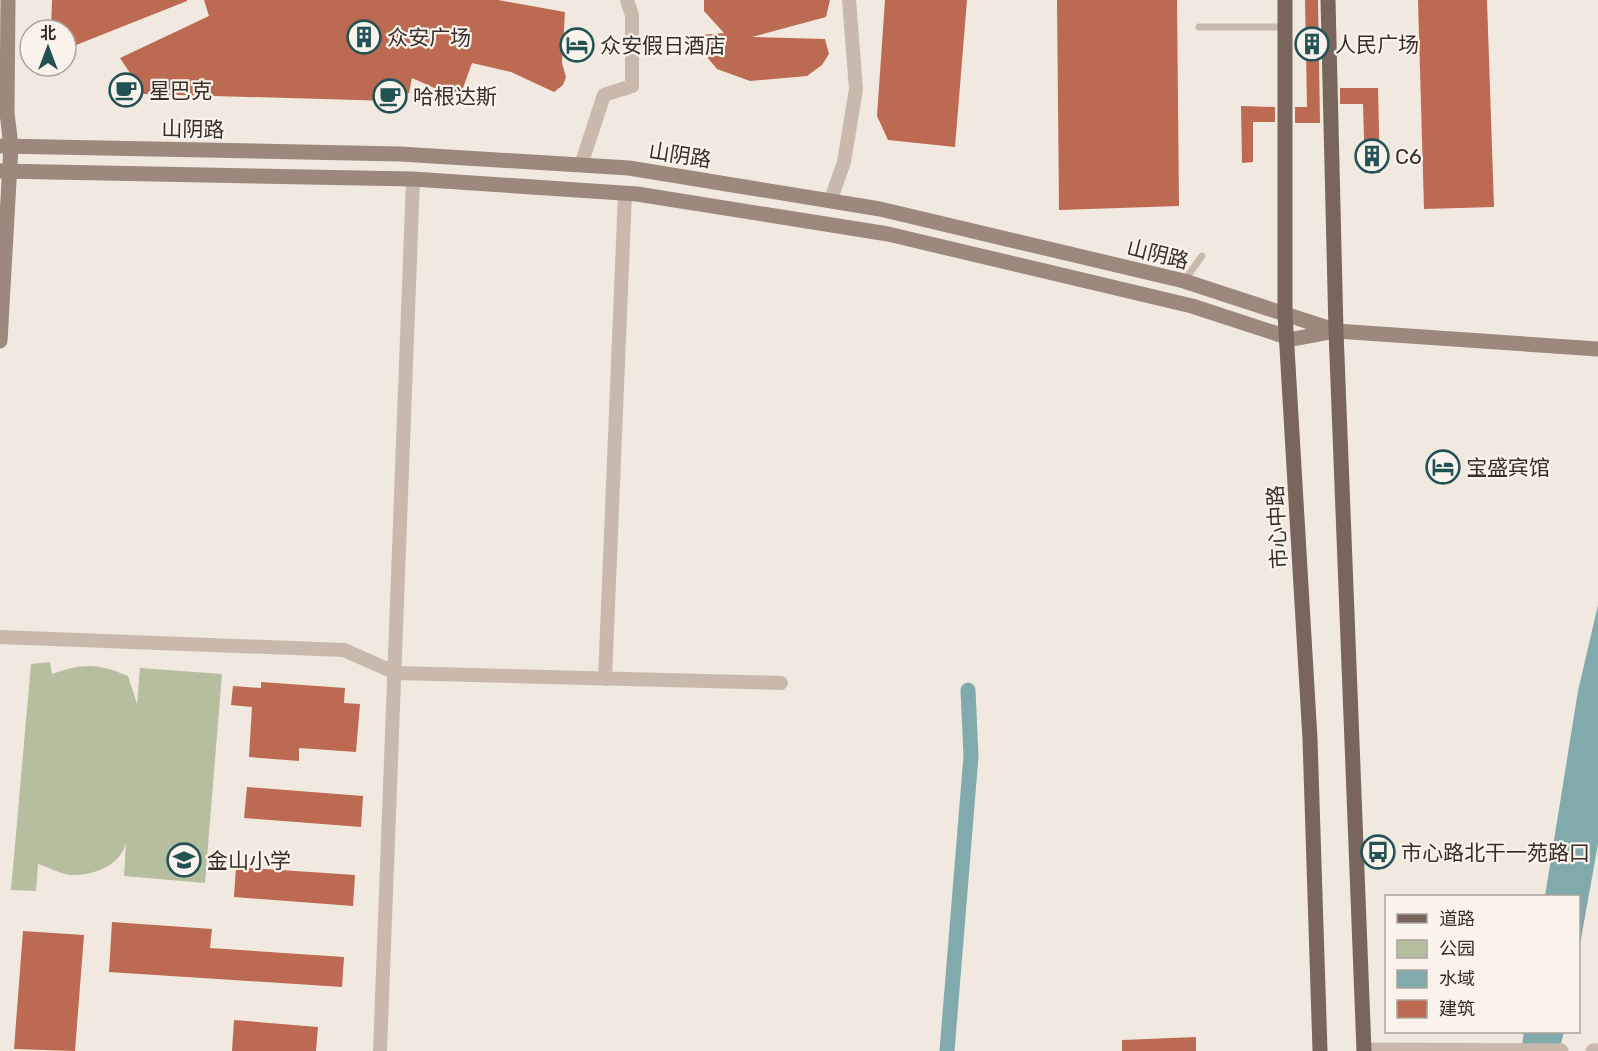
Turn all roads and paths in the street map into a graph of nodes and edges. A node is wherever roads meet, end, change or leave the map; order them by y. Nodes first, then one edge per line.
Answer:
1 (8, 0) edge
2 (627, 0) edge
3 (849, 0) edge
4 (1285, 0) edge
5 (1328, 0) edge
6 (1199, 27) dead end
7 (1286, 27) junction
8 (6, 146) edge
9 (581, 165) junction
10 (5, 171) edge
11 (413, 178) junction
12 (625, 193) junction
13 (831, 199) junction
14 (1202, 256) dead end
15 (1184, 281) junction
16 (1285, 314) junction
17 (1336, 331) junction
18 (1286, 337) junction
19 (0, 341) edge
20 (1598, 349) edge
21 (0, 637) edge
22 (396, 673) junction
23 (605, 679) junction
24 (781, 683) dead end
25 (380, 1051) edge
26 (1320, 1051) edge
27 (1364, 1051) edge
28 (1561, 1051) edge
29 (1593, 1051) edge
30 (1598, 1051) edge

1 - 8 main road
2 - 9 street
3 - 13 street
4 - 7 main road, 市心中路
5 - 17 main road
6 - 7 lane
7 - 16 main road, 市心中路
8 - 9 main road, 山阴路
8 - 10 main road
9 - 13 main road, 山阴路
10 - 11 main road, 山阴路
10 - 19 main road
11 - 12 main road, 山阴路
11 - 22 street
12 - 18 main road, 山阴路
12 - 23 street
13 - 15 main road, 山阴路
14 - 15 lane
15 - 16 main road, 山阴路
16 - 17 main road, 山阴路
16 - 18 main road, 市心中路
17 - 18 main road, 山阴路
17 - 20 main road, 山阴路
17 - 27 main road
18 - 26 main road, 市心中路
21 - 22 street
22 - 23 street
22 - 25 street
23 - 24 street
27 - 28 street
29 - 30 street

